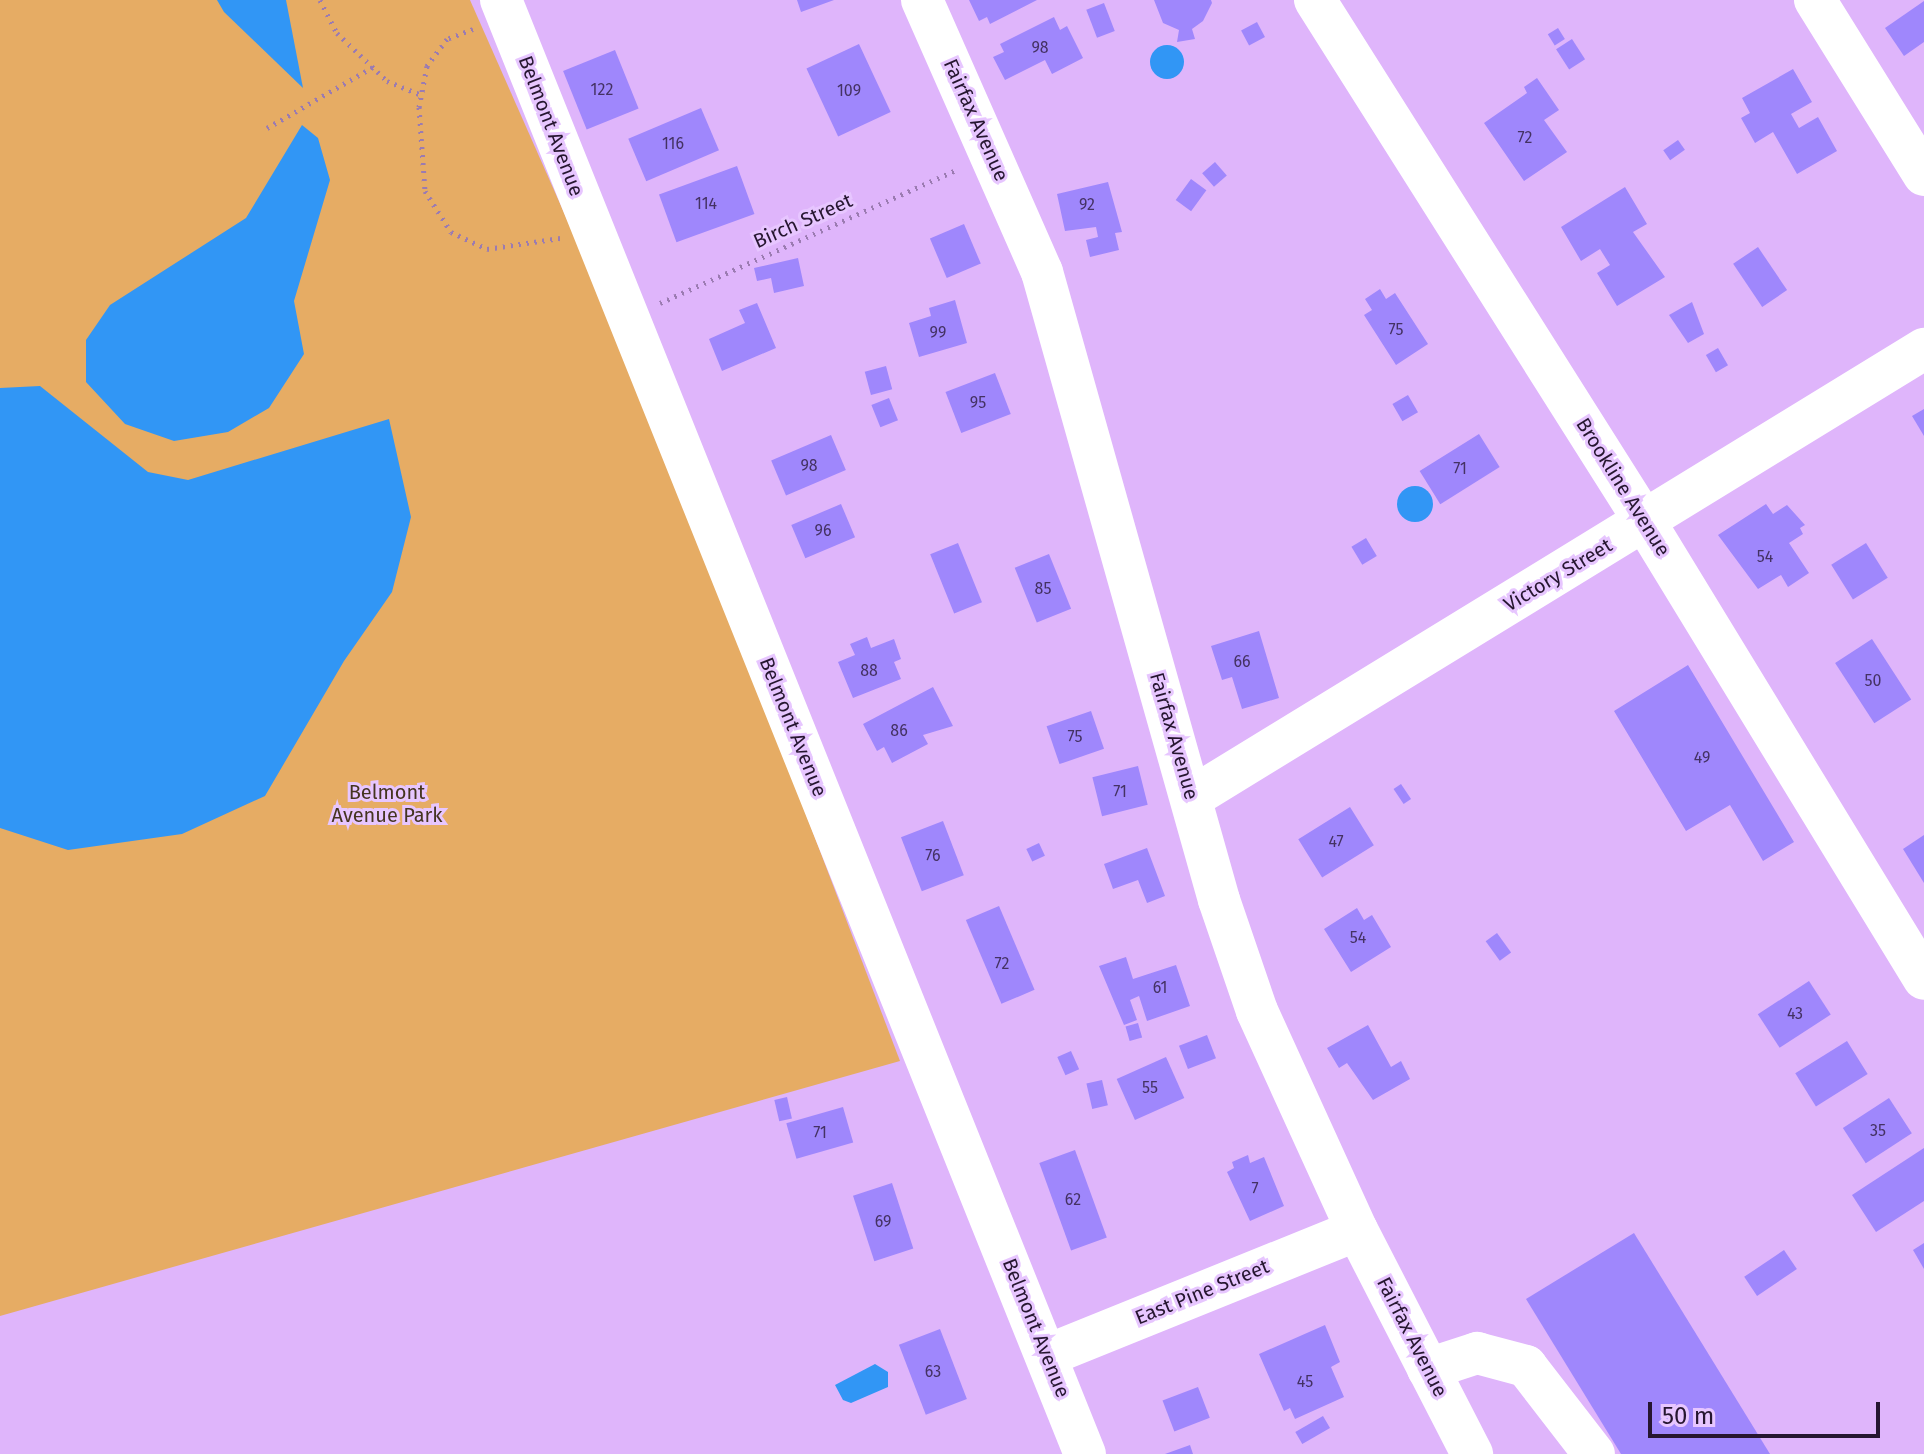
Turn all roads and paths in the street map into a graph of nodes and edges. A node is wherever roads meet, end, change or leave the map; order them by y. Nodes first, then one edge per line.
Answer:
1 (320, 0) edge
2 (922, 0) edge
3 (1315, 0) edge
4 (1815, 0) edge
5 (490, 13) edge
6 (373, 67) junction
7 (421, 95) junction
8 (267, 128) dead end
9 (992, 153) junction
10 (1924, 175) edge
11 (565, 237) dead end
12 (627, 318) junction
13 (1924, 349) edge
14 (1645, 522) junction
15 (1191, 798) junction
16 (1924, 979) edge
17 (1357, 1230) junction
18 (1048, 1355) junction
19 (1428, 1369) junction
20 (1085, 1454) edge
21 (1472, 1454) edge
22 (1594, 1454) edge

1 - 6 path
2 - 9 street, Fairfax Avenue
3 - 14 street, Brookline Avenue
4 - 10 street
5 - 7 path
5 - 12 street, Belmont Avenue
6 - 7 path
6 - 8 path
7 - 11 path
9 - 12 path, Birch Street
9 - 15 street, Fairfax Avenue
12 - 18 street, Belmont Avenue
13 - 14 street, Victory Street
14 - 15 street, Victory Street
14 - 16 street, Brookline Avenue
15 - 17 street, Fairfax Avenue
17 - 18 street, East Pine Street
17 - 19 street, Fairfax Avenue
18 - 20 street, Belmont Avenue
19 - 21 street, Fairfax Avenue
19 - 22 street

